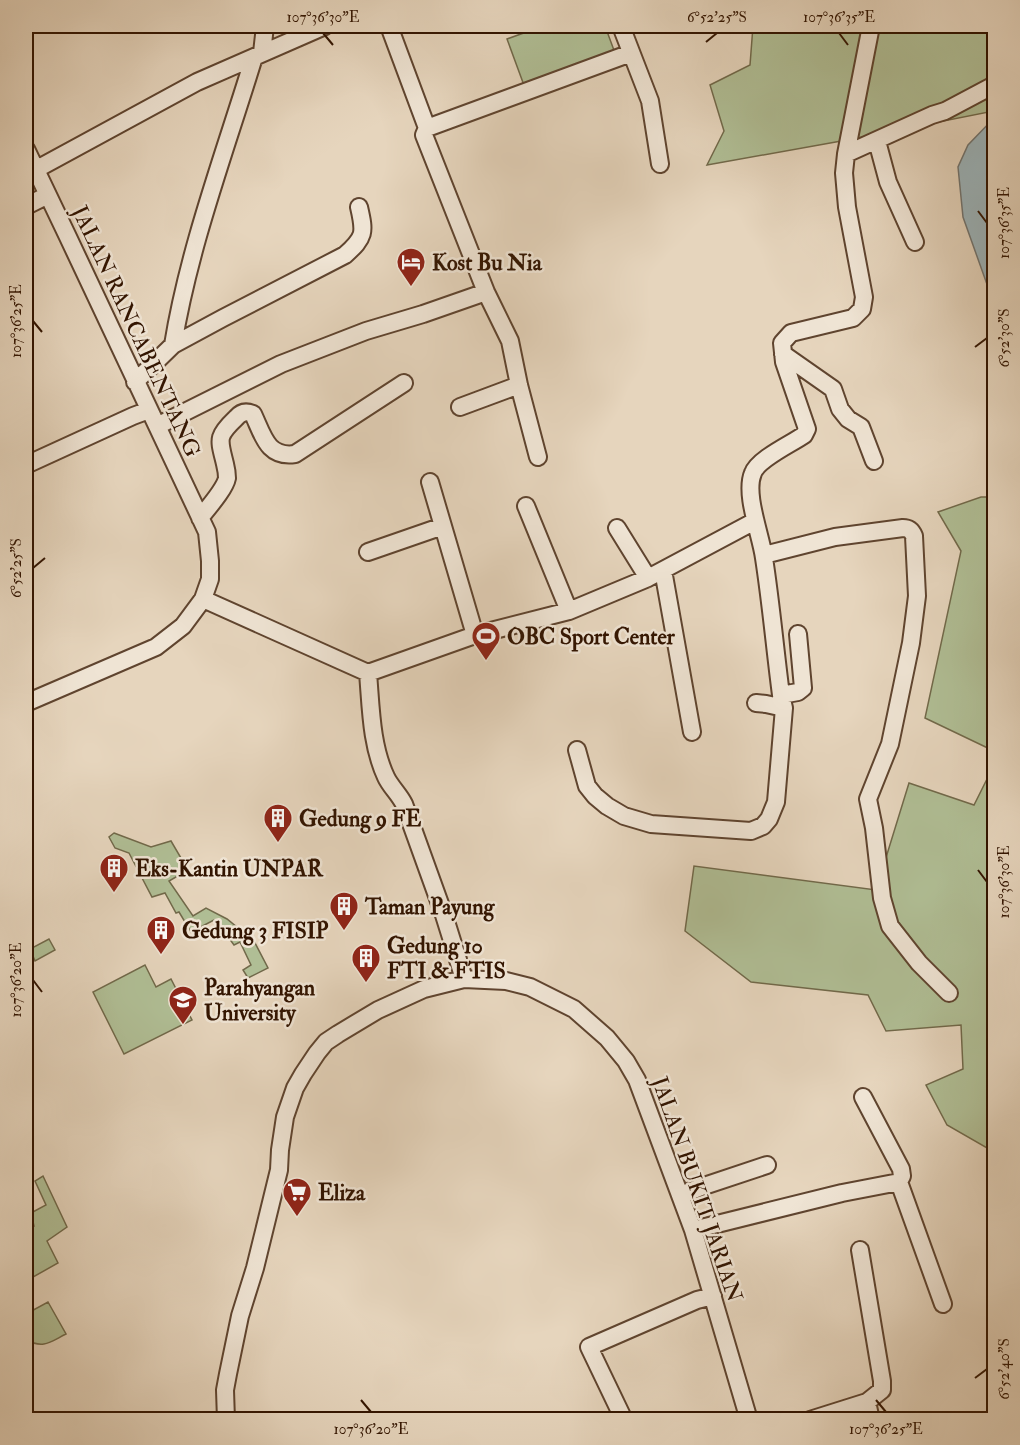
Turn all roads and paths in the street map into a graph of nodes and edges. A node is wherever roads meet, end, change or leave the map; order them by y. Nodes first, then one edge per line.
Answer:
1 (265, 26) edge
2 (324, 26) edge
3 (389, 26) edge
4 (621, 26) edge
5 (870, 26) edge
6 (630, 52) junction
7 (258, 55) junction
8 (994, 85) edge
9 (427, 128) junction
10 (877, 141) junction
11 (26, 149) edge
12 (846, 154) junction
13 (660, 164) dead end
14 (35, 170) junction
15 (48, 195) junction
16 (26, 206) edge
17 (359, 207) dead end
18 (915, 242) dead end
19 (486, 292) junction
20 (174, 345) junction
21 (783, 354) junction
22 (135, 382) junction
23 (404, 383) dead end
24 (519, 385) junction
25 (460, 407) dead end
26 (149, 411) junction
27 (157, 426) junction
28 (538, 457) dead end
29 (874, 461) dead end
30 (26, 465) edge
31 (430, 482) dead end
32 (526, 506) dead end
33 (755, 521) junction
34 (203, 525) junction
35 (443, 526) junction
36 (617, 528) dead end
37 (368, 552) dead end
38 (764, 555) junction
39 (656, 574) junction
40 (203, 599) junction
41 (569, 610) junction
42 (798, 634) dead end
43 (475, 635) junction
44 (368, 674) junction
45 (782, 701) junction
46 (26, 703) edge
47 (756, 704) dead end
48 (692, 732) dead end
49 (577, 750) dead end
50 (464, 978) junction
51 (949, 993) dead end
52 (863, 1097) dead end
53 (767, 1165) dead end
54 (899, 1182) junction
55 (681, 1195) junction
56 (693, 1230) junction
57 (860, 1250) dead end
58 (713, 1296) junction
59 (943, 1304) dead end
60 (867, 1402) junction
61 (226, 1419) edge
62 (624, 1419) edge
63 (749, 1419) edge
64 (810, 1419) edge
65 (871, 1419) edge

1 - 7 street
2 - 7 street
3 - 9 street
4 - 6 street
5 - 12 street
6 - 9 street
6 - 13 street
7 - 14 street
7 - 20 street
8 - 10 street
9 - 19 street
10 - 12 street
10 - 18 street
11 - 14 street, JALAN RANCABENTANG
12 - 21 street
14 - 15 street, JALAN RANCABENTANG
15 - 16 street
15 - 22 street, JALAN RANCABENTANG
17 - 20 street
19 - 24 street
19 - 27 street
20 - 22 street
21 - 29 street
21 - 33 street
22 - 26 street, JALAN RANCABENTANG
23 - 34 street
24 - 25 street
24 - 28 street
26 - 27 street, JALAN RANCABENTANG
26 - 30 street
27 - 34 street, JALAN RANCABENTANG
31 - 35 street
32 - 41 street
33 - 38 street
33 - 39 street
34 - 40 street, JALAN RANCABENTANG
35 - 37 street
35 - 43 street
36 - 39 street
38 - 45 street
38 - 51 street
39 - 41 street
39 - 48 street
40 - 44 street
40 - 46 street
41 - 43 street
42 - 45 street
43 - 44 street
44 - 50 street
45 - 47 street
45 - 49 street
50 - 55 street, JALAN BUKIT JARIAN
50 - 61 street, JALAN BUKIT JARIAN
52 - 54 street
53 - 55 street
54 - 56 street
54 - 59 street
55 - 56 street, JALAN BUKIT JARIAN
56 - 58 street, JALAN BUKIT JARIAN
57 - 60 street
58 - 62 street
58 - 63 street, JALAN BUKIT JARIAN
60 - 64 street
60 - 65 street

